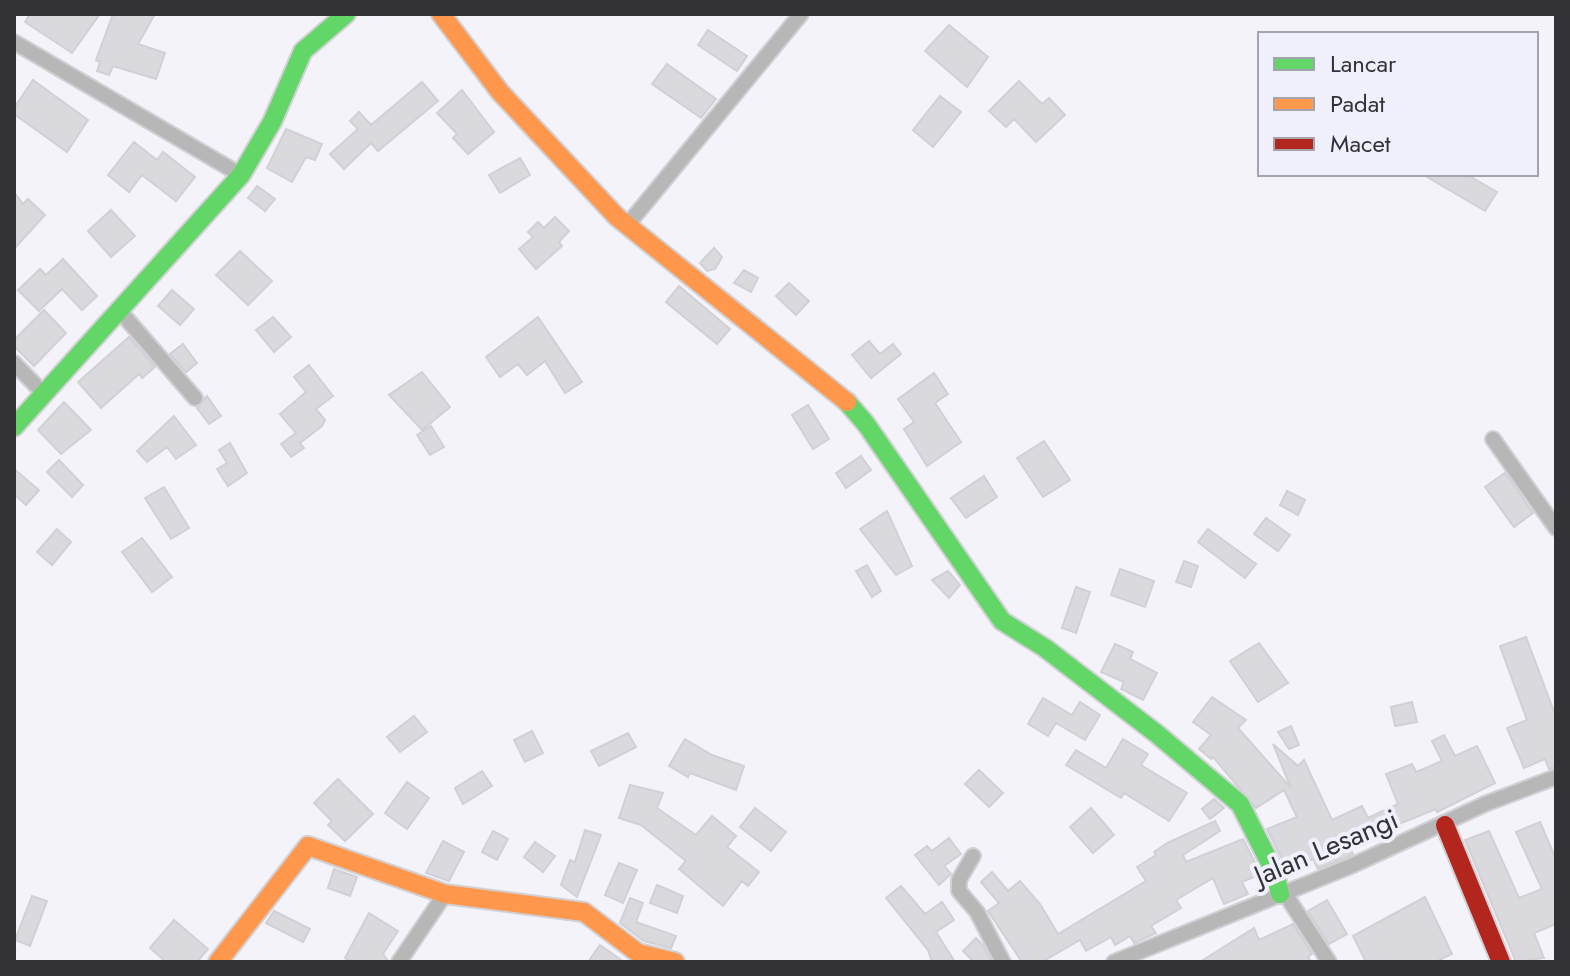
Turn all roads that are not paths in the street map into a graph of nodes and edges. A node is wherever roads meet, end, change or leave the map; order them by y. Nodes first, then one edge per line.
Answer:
1 (346, 14) edge
2 (441, 14) edge
3 (801, 14) edge
4 (14, 42) edge
5 (241, 175) junction
6 (629, 223) junction
7 (119, 310) junction
8 (14, 363) edge
9 (44, 394) junction
10 (195, 398) dead end
11 (14, 427) edge
12 (1493, 439) dead end
13 (1556, 528) edge
14 (1556, 777) edge
15 (1445, 825) junction
16 (973, 856) dead end
17 (1282, 893) junction
18 (445, 894) junction
19 (635, 957) edge
20 (218, 962) edge
21 (399, 962) edge
22 (675, 962) edge
23 (1003, 962) edge
24 (1114, 962) edge
25 (1329, 962) edge
26 (1501, 962) edge

1 - 5 street
2 - 6 street
3 - 6 street
4 - 5 street
5 - 7 street
6 - 17 street
7 - 9 street
7 - 10 street
8 - 9 street
9 - 11 street
12 - 13 street
14 - 15 street, Jalan Lesangi
15 - 17 street, Jalan Lesangi
15 - 26 street
16 - 23 street
17 - 24 street, Jalan Lesangi
17 - 25 street
18 - 19 street
18 - 20 street
18 - 21 street
19 - 22 street

